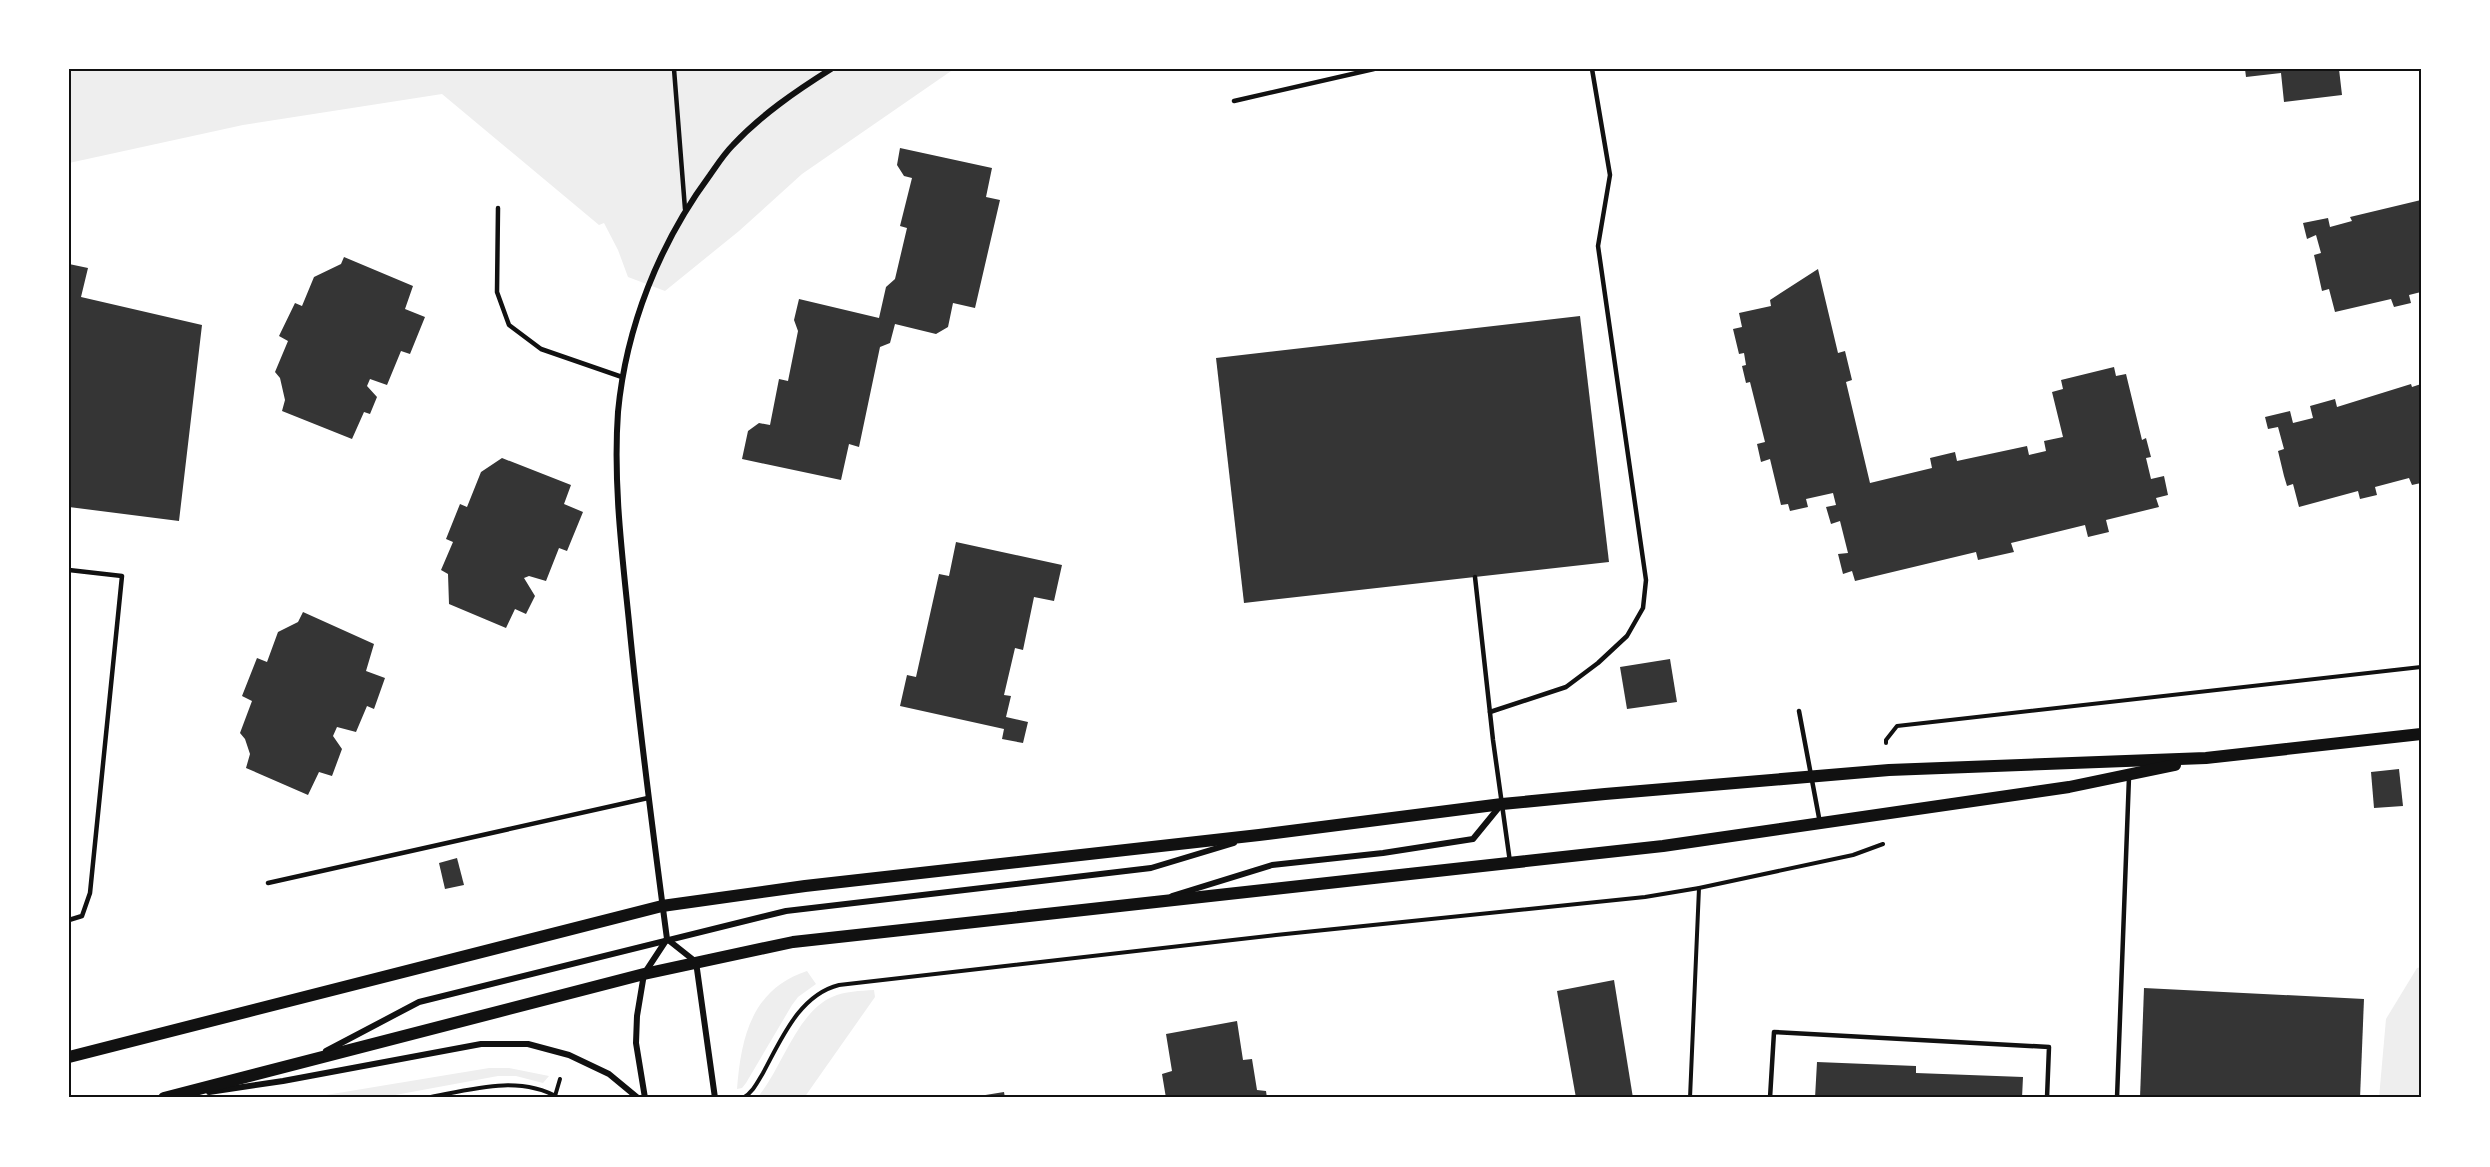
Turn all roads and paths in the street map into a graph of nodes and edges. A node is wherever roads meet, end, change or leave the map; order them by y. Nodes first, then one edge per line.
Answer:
1 (674, 69) edge
2 (831, 69) edge
3 (1374, 69) edge
4 (1592, 69) edge
5 (1234, 101) dead end
6 (498, 208) dead end
7 (685, 209) junction
8 (622, 376) junction
9 (69, 570) edge
10 (1475, 577) dead end
11 (1799, 711) dead end
12 (1490, 712) junction
13 (2421, 734) edge
14 (2206, 758) junction
15 (1811, 775) junction
16 (2129, 775) junction
17 (648, 798) junction
18 (1502, 804) junction
19 (1820, 823) junction
20 (1259, 835) junction
21 (1510, 864) junction
22 (268, 883) dead end
23 (1148, 903) junction
24 (662, 906) junction
25 (69, 920) edge
26 (666, 939) junction
27 (696, 962) junction
28 (644, 974) junction
29 (69, 1057) edge
30 (309, 1060) junction
31 (563, 1071) dead end
32 (557, 1097) edge
33 (164, 1098) edge
34 (426, 1098) edge
35 (639, 1098) edge
36 (645, 1098) edge
37 (715, 1098) edge
38 (742, 1098) edge
39 (1690, 1098) edge
40 (1770, 1098) edge
41 (2047, 1098) edge
42 (2116, 1098) edge

1 - 7 lane
2 - 7 street
3 - 5 lane
4 - 12 lane
6 - 8 lane
7 - 8 street
8 - 17 street
9 - 25 lane
10 - 12 lane
11 - 15 lane
12 - 18 lane
13 - 14 main road
14 - 15 main road
14 - 16 main road
15 - 18 main road
15 - 19 lane
16 - 19 main road
16 - 42 lane
17 - 22 lane
17 - 24 street
18 - 20 main road
18 - 21 lane
18 - 23 street
19 - 21 main road
20 - 24 main road
20 - 26 street
21 - 23 main road
23 - 27 main road
24 - 26 street
24 - 29 main road
26 - 27 street
26 - 28 street
26 - 30 street
27 - 28 main road
27 - 37 street
28 - 30 main road
28 - 36 street
30 - 33 main road
31 - 32 path
32 - 34 path
33 - 35 street
38 - 39 path
40 - 41 lane

